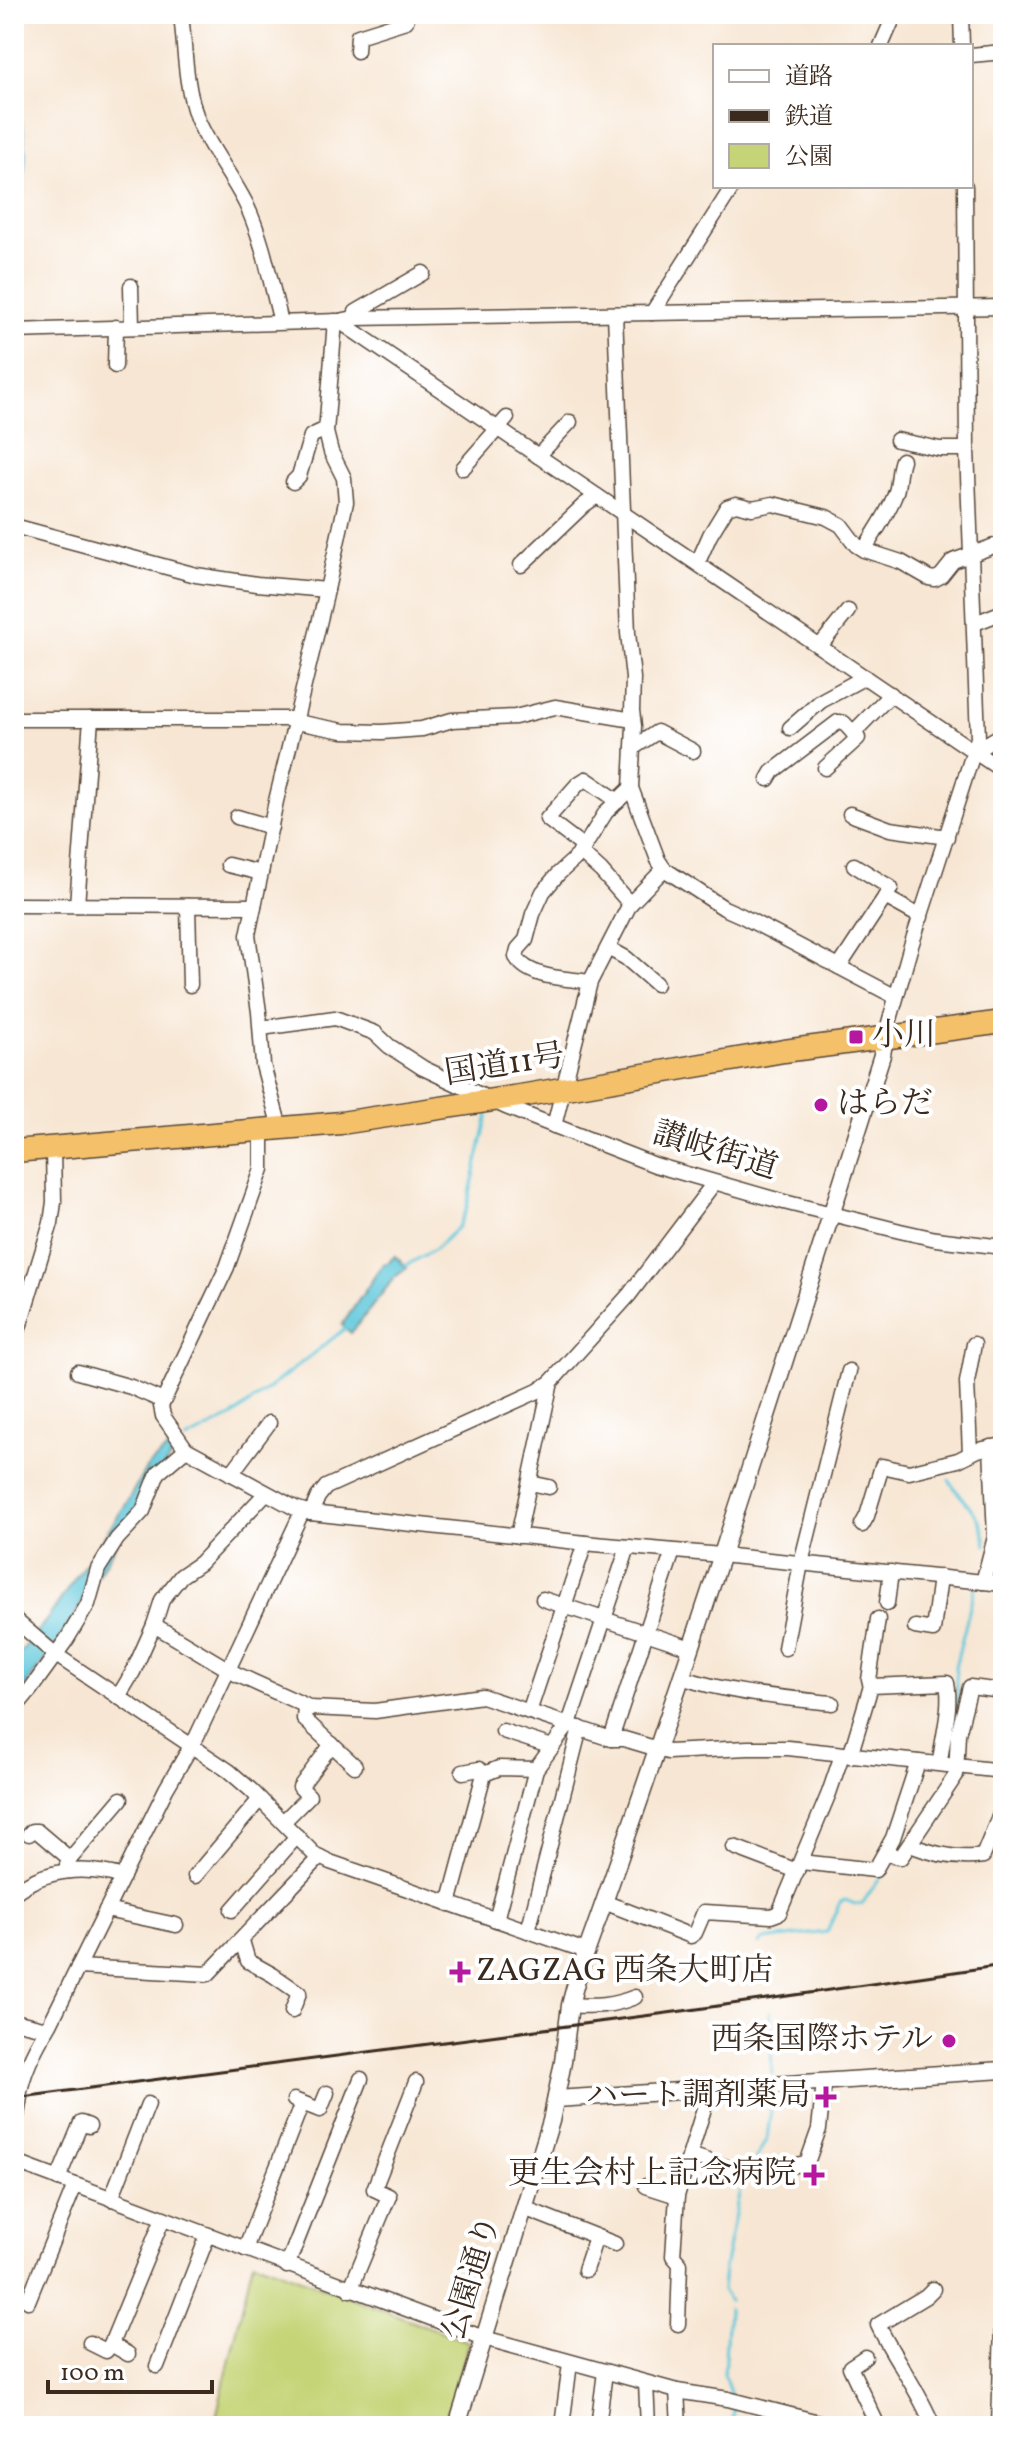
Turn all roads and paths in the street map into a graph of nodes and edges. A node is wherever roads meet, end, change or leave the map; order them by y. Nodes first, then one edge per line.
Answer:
1 (181, 14) edge
2 (408, 14) edge
3 (895, 14) edge
4 (961, 14) edge
5 (882, 44) edge
6 (962, 44) edge
7 (357, 51) dead end
8 (1003, 52) edge
9 (973, 55) edge
10 (732, 188) edge
11 (965, 188) edge
12 (423, 273) dead end
13 (131, 286) dead end
14 (1003, 307) edge
15 (966, 308) junction
16 (652, 313) junction
17 (615, 314) junction
18 (343, 320) junction
19 (281, 322) junction
20 (116, 327) junction
21 (132, 327) junction
22 (14, 331) edge
23 (115, 366) dead end
24 (570, 422) dead end
25 (502, 423) junction
26 (326, 429) junction
27 (897, 440) dead end
28 (967, 449) junction
29 (538, 456) junction
30 (902, 460) dead end
31 (463, 468) dead end
32 (293, 482) dead end
33 (594, 493) junction
34 (624, 514) junction
35 (14, 526) edge
36 (994, 546) dead end
37 (864, 550) junction
38 (971, 553) junction
39 (523, 558) dead end
40 (698, 562) junction
41 (327, 590) junction
42 (848, 611) dead end
43 (1003, 612) edge
44 (975, 623) junction
45 (820, 646) junction
46 (865, 677) junction
47 (891, 694) junction
48 (14, 719) edge
49 (91, 719) junction
50 (633, 720) junction
51 (296, 721) junction
52 (790, 728) dead end
53 (853, 733) junction
54 (1003, 734) edge
55 (633, 748) junction
56 (693, 751) dead end
57 (975, 751) junction
58 (825, 768) dead end
59 (1003, 771) edge
60 (768, 779) dead end
61 (631, 788) junction
62 (618, 801) junction
63 (850, 814) dead end
64 (237, 817) dead end
65 (271, 827) junction
66 (947, 837) junction
67 (582, 850) junction
68 (228, 865) dead end
69 (854, 865) dead end
70 (664, 869) junction
71 (261, 873) junction
72 (885, 897) junction
73 (630, 904) junction
74 (14, 905) edge
75 (77, 905) junction
76 (188, 906) junction
77 (254, 906) junction
78 (921, 917) junction
79 (608, 948) junction
80 (839, 967) junction
81 (590, 982) junction
82 (656, 984) dead end
83 (190, 985) dead end
84 (896, 997) junction
85 (1003, 1022) edge
86 (261, 1028) junction
87 (885, 1037) junction
88 (563, 1089) junction
89 (492, 1100) junction
90 (554, 1126) junction
91 (271, 1129) junction
92 (53, 1148) junction
93 (14, 1151) edge
94 (714, 1183) junction
95 (831, 1214) junction
96 (1003, 1247) edge
97 (14, 1344) edge
98 (974, 1344) dead end
99 (849, 1371) dead end
100 (78, 1372) dead end
101 (551, 1382) junction
102 (163, 1401) junction
103 (269, 1423) dead end
104 (183, 1445) junction
105 (997, 1446) edge
106 (970, 1454) junction
107 (231, 1474) junction
108 (530, 1483) junction
109 (549, 1487) dead end
110 (266, 1493) junction
111 (306, 1513) junction
112 (862, 1525) dead end
113 (518, 1536) junction
114 (585, 1543) junction
115 (628, 1547) junction
116 (673, 1551) junction
117 (721, 1555) junction
118 (801, 1563) junction
119 (891, 1572) junction
120 (940, 1577) junction
121 (978, 1581) junction
122 (1003, 1584) edge
123 (543, 1599) dead end
124 (887, 1603) dead end
125 (564, 1606) junction
126 (14, 1619) edge
127 (603, 1619) junction
128 (878, 1619) dead end
129 (154, 1625) junction
130 (915, 1627) dead end
131 (646, 1633) junction
132 (691, 1648) junction
133 (785, 1648) dead end
134 (54, 1653) junction
135 (228, 1668) junction
136 (681, 1677) junction
137 (871, 1686) junction
138 (1003, 1691) edge
139 (118, 1697) junction
140 (832, 1703) dead end
141 (305, 1706) junction
142 (14, 1709) edge
143 (529, 1712) junction
144 (574, 1726) junction
145 (503, 1731) dead end
146 (611, 1739) junction
147 (332, 1744) junction
148 (191, 1745) junction
149 (552, 1747) junction
150 (658, 1750) junction
151 (846, 1756) junction
152 (918, 1762) junction
153 (949, 1764) junction
154 (355, 1766) dead end
155 (536, 1769) junction
156 (1003, 1771) edge
157 (463, 1772) dead end
158 (484, 1774) junction
159 (121, 1799) dead end
160 (260, 1799) junction
161 (1003, 1807) edge
162 (283, 1822) junction
163 (29, 1834) dead end
164 (297, 1836) junction
165 (734, 1847) dead end
166 (896, 1853) junction
167 (320, 1857) junction
168 (69, 1865) junction
169 (799, 1866) junction
170 (195, 1876) dead end
171 (123, 1877) junction
172 (14, 1893) edge
173 (604, 1902) junction
174 (449, 1904) junction
175 (106, 1910) junction
176 (232, 1910) dead end
177 (496, 1920) junction
178 (176, 1925) dead end
179 (528, 1931) junction
180 (242, 1941) junction
181 (586, 1951) junction
182 (78, 1967) junction
183 (635, 1997) dead end
184 (570, 2005) junction
185 (292, 2011) dead end
186 (14, 2021) edge
187 (47, 2029) junction
188 (1003, 2070) edge
189 (361, 2079) dead end
190 (416, 2082) dead end
191 (824, 2082) junction
192 (710, 2089) junction
193 (327, 2093) dead end
194 (19, 2097) joint
195 (556, 2099) junction
196 (148, 2104) dead end
197 (89, 2126) dead end
198 (14, 2127) edge
199 (690, 2155) junction
200 (14, 2162) edge
201 (729, 2168) dead end
202 (757, 2172) dead end
203 (58, 2179) junction
204 (75, 2185) junction
205 (646, 2186) dead end
206 (677, 2196) junction
207 (111, 2199) junction
208 (524, 2208) junction
209 (163, 2218) junction
210 (208, 2235) junction
211 (596, 2237) junction
212 (615, 2244) dead end
213 (245, 2249) junction
214 (287, 2266) junction
215 (585, 2270) dead end
216 (933, 2289) dead end
217 (350, 2290) junction
218 (1003, 2293) edge
219 (28, 2301) dead end
220 (678, 2324) dead end
221 (1003, 2331) edge
222 (484, 2338) junction
223 (90, 2343) dead end
224 (111, 2344) junction
225 (128, 2354) dead end
226 (865, 2357) dead end
227 (570, 2363) junction
228 (157, 2366) dead end
229 (605, 2372) junction
230 (646, 2383) junction
231 (677, 2391) junction
232 (780, 2419) edge
233 (457, 2426) edge
234 (562, 2426) edge
235 (598, 2426) edge
236 (648, 2426) edge
237 (679, 2426) edge
238 (834, 2426) edge
239 (878, 2426) edge
240 (933, 2426) edge
241 (999, 2426) edge

1 - 19 street
2 - 7 street
3 - 5 street
4 - 6 street
8 - 9 street
10 - 16 street
11 - 15 street
12 - 18 street
13 - 21 street
14 - 15 street
15 - 16 street
15 - 28 street
16 - 17 street
17 - 18 street
17 - 34 street
18 - 19 street
18 - 25 street
18 - 26 street
19 - 21 street
20 - 21 street
20 - 22 street
20 - 23 street
24 - 29 street
25 - 29 street
25 - 31 street
26 - 32 street
26 - 41 street
27 - 28 street
28 - 38 street
29 - 33 street
30 - 37 street
33 - 34 street
33 - 39 street
34 - 40 street
34 - 50 street
35 - 41 street
36 - 38 street
37 - 38 street
37 - 40 street
38 - 44 street
40 - 45 street
41 - 51 street
42 - 45 street
43 - 44 street
44 - 57 street
45 - 46 street
46 - 47 street
46 - 52 street
47 - 53 street
47 - 57 street
48 - 49 street
49 - 51 street
49 - 75 street
50 - 51 street
50 - 55 street
51 - 65 street
53 - 58 street
53 - 60 street
54 - 57 street
55 - 56 street
55 - 61 street
57 - 59 street
57 - 66 street
61 - 62 street
61 - 70 street
62 - 67 street
62 - 67 street
63 - 66 street
64 - 65 street
65 - 71 street
66 - 78 street
67 - 73 street
67 - 81 street
68 - 71 street
69 - 72 street
70 - 73 street
70 - 80 street
71 - 77 street
72 - 78 street
72 - 80 street
73 - 79 street
74 - 75 street
75 - 76 street
76 - 77 street
76 - 83 street
77 - 86 street
78 - 84 street
79 - 81 street
79 - 82 street
80 - 84 street
81 - 88 street
84 - 87 street
85 - 87 highway, 国道11号
86 - 89 street, 讃岐街道
86 - 91 street
87 - 88 highway, 国道11号
87 - 95 street, 公園通り
88 - 89 highway, 国道11号
88 - 90 street
89 - 90 street, 讃岐街道
89 - 91 highway, 国道11号
90 - 94 street, 讃岐街道
91 - 92 highway, 国道11号
91 - 102 street
92 - 93 highway, 国道11号
92 - 97 street
94 - 95 street, 讃岐街道
94 - 101 street
95 - 96 street, 讃岐街道
95 - 117 street, 公園通り
98 - 106 street
99 - 118 street
100 - 102 street
101 - 108 street
101 - 111 street
102 - 104 street
103 - 107 street
104 - 107 street
104 - 134 street
105 - 106 street
105 - 121 street
106 - 112 street
107 - 110 street
108 - 109 street
108 - 113 street
110 - 111 street
110 - 129 street
111 - 113 street
111 - 135 street
113 - 114 street
114 - 115 street
114 - 125 street
115 - 116 street
115 - 127 street
116 - 117 street
116 - 131 street
117 - 118 street
117 - 132 street, 公園通り
118 - 119 street
118 - 133 street
119 - 120 street
119 - 124 street
120 - 121 street
120 - 130 street
121 - 122 street
123 - 125 street
125 - 127 street
125 - 143 street
126 - 134 street
127 - 131 street
127 - 144 street
128 - 137 street
129 - 135 street
129 - 139 street
131 - 132 street
131 - 146 street
132 - 136 street, 公園通り
134 - 139 street
134 - 142 street
135 - 141 street
135 - 148 street
136 - 140 street
136 - 150 street, 公園通り
137 - 151 street
137 - 153 street
138 - 153 street
139 - 148 street
141 - 143 street
141 - 147 street
143 - 144 street
144 - 146 street
144 - 149 street
144 - 179 street
145 - 149 street
146 - 150 street
147 - 154 street
147 - 162 street
148 - 160 street
148 - 171 street
149 - 155 street
150 - 151 street
150 - 173 street, 公園通り
151 - 152 street
151 - 169 street
152 - 153 street
152 - 166 street
153 - 156 street
153 - 166 street
155 - 158 street
155 - 177 street
157 - 158 street
158 - 174 street
159 - 168 street
160 - 162 street
160 - 170 street
161 - 166 street
162 - 164 street
163 - 168 street
164 - 167 street
164 - 176 street
165 - 169 street
166 - 169 street
167 - 174 street
167 - 180 street
168 - 171 street
168 - 172 street
169 - 173 street
171 - 175 street
173 - 181 street, 公園通り
174 - 177 street
175 - 178 street
175 - 182 street
177 - 179 street
179 - 181 street
180 - 182 street
180 - 185 street
181 - 184 street, 公園通り
182 - 187 street
183 - 184 street
184 - 195 street, 公園通り
186 - 187 street
187 - 194 street
188 - 191 street
189 - 214 street
190 - 217 street
191 - 192 street
191 - 202 street
192 - 195 street
192 - 199 street
193 - 213 street
194 - 198 street
195 - 208 street, 公園通り
196 - 207 street
197 - 203 street
199 - 201 street
199 - 206 street
200 - 203 street
203 - 204 street
204 - 207 street
204 - 219 street
205 - 206 street
206 - 220 street
207 - 209 street
208 - 211 street
208 - 222 street, 公園通り
209 - 210 street
209 - 224 street
210 - 213 street
210 - 228 street
211 - 212 street
211 - 215 street
213 - 214 street
214 - 217 street
216 - 240 street
217 - 222 street
218 - 221 street
221 - 241 street
222 - 227 street
222 - 233 street, 公園通り
223 - 224 street
224 - 225 street
226 - 239 street
227 - 229 street
227 - 234 street
229 - 230 street
229 - 235 street
230 - 231 street
230 - 236 street
231 - 232 street
231 - 237 street
232 - 238 street

